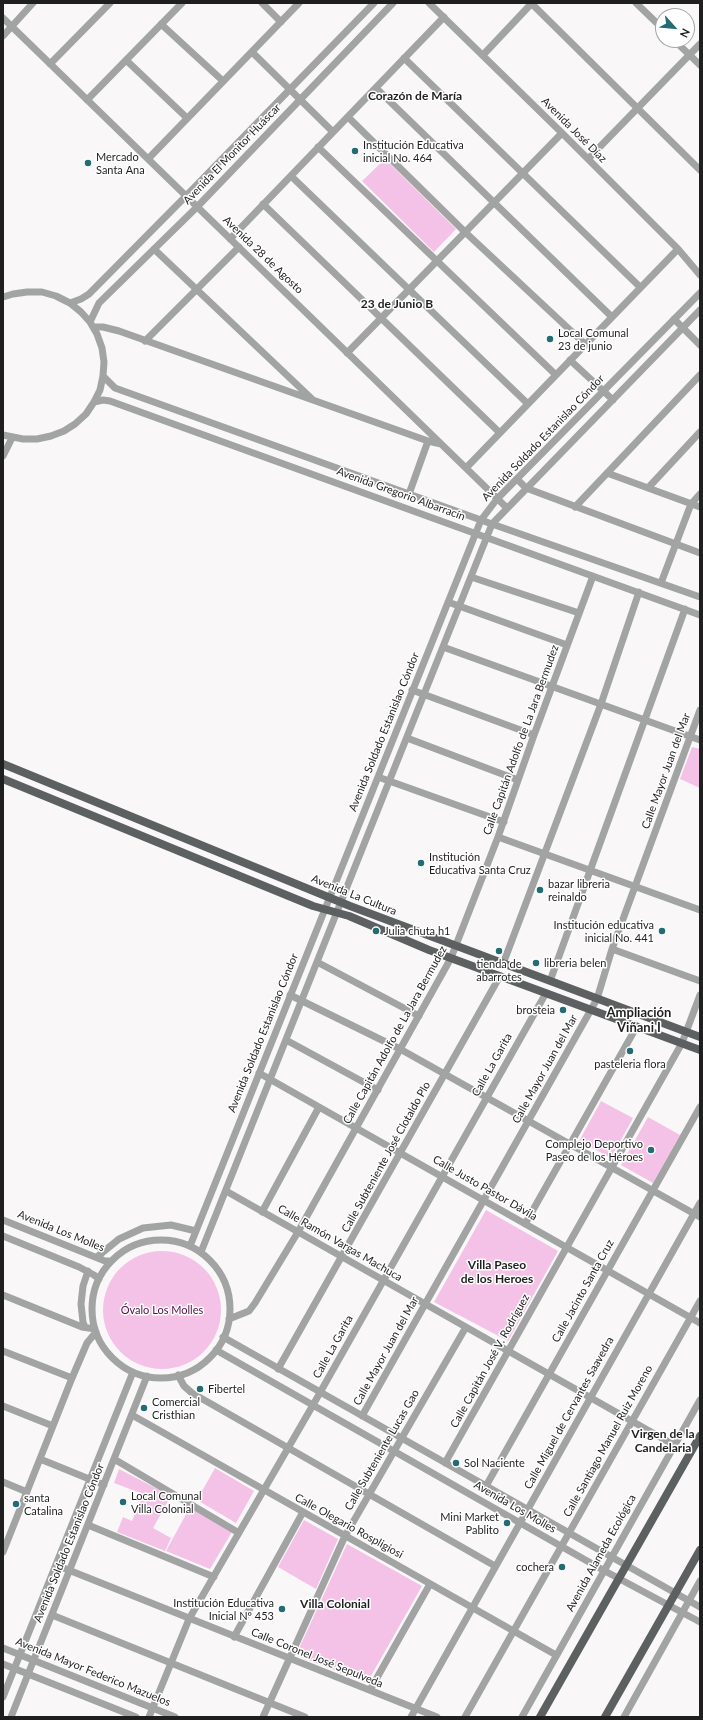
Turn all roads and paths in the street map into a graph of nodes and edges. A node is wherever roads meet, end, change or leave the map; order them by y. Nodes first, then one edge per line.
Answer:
1 (33, 3) edge
2 (110, 3) edge
3 (182, 3) edge
4 (262, 3) edge
5 (299, 3) edge
6 (374, 3) edge
7 (392, 3) edge
8 (429, 3) edge
9 (532, 3) edge
10 (636, 3) edge
11 (444, 17) junction
12 (3, 18) edge
13 (655, 21) edge
14 (281, 22) junction
15 (161, 24) junction
16 (12, 27) junction
17 (3, 36) edge
18 (700, 44) edge
19 (683, 48) edge
20 (252, 52) junction
21 (690, 54) junction
22 (483, 55) junction
23 (404, 58) junction
24 (126, 60) junction
25 (50, 64) junction
26 (700, 65) edge
27 (223, 82) junction
28 (376, 88) junction
29 (290, 89) junction
30 (300, 98) junction
31 (87, 100) junction
32 (637, 107) junction
33 (348, 116) junction
34 (187, 118) junction
35 (333, 132) junction
36 (562, 132) junction
37 (318, 147) junction
38 (148, 159) junction
39 (588, 159) junction
40 (700, 170) edge
41 (522, 173) junction
42 (291, 176) junction
43 (186, 196) junction
44 (494, 202) junction
45 (263, 204) junction
46 (197, 207) junction
47 (465, 232) junction
48 (230, 239) junction
49 (239, 247) junction
50 (154, 249) junction
51 (678, 249) junction
52 (436, 260) junction
53 (700, 275) edge
54 (640, 287) junction
55 (197, 289) junction
56 (409, 290) junction
57 (700, 293) edge
58 (3, 297) edge
59 (70, 303) junction
60 (700, 310) edge
61 (612, 317) junction
62 (381, 318) junction
63 (674, 319) junction
64 (92, 325) junction
65 (682, 328) junction
66 (145, 341) junction
67 (585, 344) junction
68 (700, 345) edge
69 (348, 353) junction
70 (570, 360) junction
71 (556, 375) junction
72 (700, 375) edge
73 (103, 376) junction
74 (604, 390) junction
75 (613, 400) junction
76 (313, 401) junction
77 (94, 402) junction
78 (528, 404) junction
79 (700, 432) edge
80 (3, 434) edge
81 (500, 434) junction
82 (12, 438) junction
83 (428, 441) junction
84 (441, 444) junction
85 (3, 456) edge
86 (466, 468) junction
87 (607, 473) junction
88 (517, 479) junction
89 (526, 488) junction
90 (648, 488) junction
91 (409, 494) junction
92 (700, 494) edge
93 (498, 499) junction
94 (690, 504) junction
95 (575, 506) junction
96 (700, 507) edge
97 (507, 508) junction
98 (481, 520) junction
99 (492, 524) junction
100 (475, 533) junction
101 (487, 537) junction
102 (675, 544) junction
103 (700, 553) edge
104 (593, 576) junction
105 (471, 577) junction
106 (661, 583) junction
107 (639, 592) junction
108 (700, 597) edge
109 (448, 602) junction
110 (459, 607) junction
111 (685, 609) junction
112 (579, 613) junction
113 (700, 615) edge
114 (567, 645) junction
115 (443, 647) junction
116 (552, 686) junction
117 (412, 690) junction
118 (424, 695) junction
119 (600, 704) junction
120 (700, 710) edge
121 (644, 720) junction
122 (534, 735) junction
123 (691, 737) junction
124 (407, 738) junction
125 (700, 740) edge
126 (3, 764) edge
127 (378, 778) junction
128 (3, 779) edge
129 (518, 780) junction
130 (389, 782) junction
131 (112, 809) junction
132 (107, 822) junction
133 (504, 822) junction
134 (498, 837) junction
135 (545, 853) junction
136 (590, 870) junction
137 (636, 887) junction
138 (330, 897) junction
139 (341, 902) junction
140 (325, 909) junction
141 (700, 910) edge
142 (337, 913) junction
143 (456, 946) junction
144 (612, 949) junction
145 (451, 958) junction
146 (317, 962) junction
147 (503, 964) junction
148 (500, 976) junction
149 (700, 980) edge
150 (550, 981) junction
151 (546, 993) junction
152 (290, 995) junction
153 (700, 995) edge
154 (597, 999) junction
155 (302, 1000) junction
156 (591, 1010) junction
157 (419, 1016) junction
158 (637, 1026) junction
159 (686, 1032) junction
160 (700, 1037) edge
161 (286, 1040) junction
162 (682, 1043) junction
163 (400, 1049) junction
164 (700, 1050) edge
165 (259, 1073) junction
166 (445, 1074) junction
167 (270, 1079) junction
168 (378, 1090) junction
169 (486, 1098) junction
170 (319, 1107) junction
171 (700, 1107) edge
172 (528, 1121) junction
173 (356, 1128) junction
174 (570, 1145) junction
175 (400, 1153) junction
176 (611, 1168) junction
177 (442, 1176) junction
178 (226, 1191) junction
179 (653, 1191) junction
180 (483, 1200) junction
181 (700, 1203) edge
182 (262, 1212) junction
183 (697, 1216) edge
184 (3, 1220) edge
185 (525, 1224) junction
186 (136, 1231) junction
187 (196, 1231) junction
188 (298, 1232) junction
189 (3, 1236) edge
190 (142, 1242) junction
191 (190, 1246) junction
192 (567, 1247) junction
193 (201, 1252) junction
194 (97, 1257) junction
195 (342, 1257) junction
196 (111, 1261) junction
197 (608, 1270) junction
198 (88, 1272) junction
199 (99, 1279) junction
200 (383, 1280) junction
201 (649, 1294) junction
202 (3, 1295) edge
203 (700, 1301) edge
204 (425, 1304) junction
205 (691, 1317) junction
206 (229, 1320) junction
207 (700, 1323) edge
208 (466, 1327) junction
209 (85, 1328) junction
210 (96, 1330) junction
211 (223, 1337) junction
212 (216, 1350) junction
213 (3, 1351) edge
214 (508, 1351) junction
215 (278, 1369) junction
216 (133, 1372) junction
217 (549, 1374) junction
218 (147, 1376) junction
219 (178, 1376) junction
220 (72, 1378) junction
221 (320, 1392) junction
222 (590, 1397) junction
223 (700, 1400) edge
224 (313, 1405) junction
225 (3, 1406) edge
226 (132, 1414) junction
227 (362, 1416) junction
228 (632, 1421) junction
229 (53, 1426) junction
230 (700, 1436) edge
231 (402, 1439) junction
232 (674, 1445) junction
233 (288, 1448) junction
234 (395, 1452) junction
235 (40, 1459) junction
236 (114, 1459) junction
237 (445, 1463) junction
238 (90, 1479) junction
239 (3, 1482) edge
240 (104, 1485) junction
241 (486, 1486) junction
242 (264, 1490) junction
243 (27, 1492) junction
244 (370, 1494) junction
245 (527, 1510) junction
246 (303, 1512) junction
247 (520, 1522) junction
248 (88, 1525) junction
249 (239, 1532) junction
250 (569, 1534) junction
251 (345, 1536) junction
252 (6, 1538) edge
253 (562, 1546) junction
254 (700, 1550) edge
255 (3, 1552) edge
256 (610, 1557) junction
257 (56, 1565) junction
258 (495, 1566) junction
259 (627, 1566) junction
260 (70, 1570) junction
261 (603, 1570) junction
262 (214, 1577) junction
263 (620, 1578) junction
264 (700, 1581) edge
265 (430, 1584) junction
266 (675, 1594) junction
267 (689, 1601) junction
268 (669, 1605) junction
269 (472, 1607) junction
270 (700, 1607) edge
271 (683, 1613) junction
272 (52, 1615) junction
273 (189, 1619) junction
274 (700, 1622) edge
275 (514, 1632) junction
276 (234, 1637) junction
277 (3, 1648) edge
278 (20, 1655) junction
279 (556, 1656) junction
280 (289, 1659) junction
281 (34, 1660) junction
282 (3, 1664) edge
283 (171, 1664) junction
284 (14, 1668) junction
285 (28, 1674) junction
286 (370, 1690) junction
287 (3, 1697) edge
288 (270, 1703) junction
289 (153, 1708) junction
290 (415, 1708) junction
291 (11, 1717) edge
292 (136, 1717) edge
293 (150, 1717) edge
294 (175, 1717) edge
295 (263, 1717) edge
296 (305, 1717) edge
297 (411, 1717) edge
298 (437, 1717) edge
299 (466, 1717) edge
300 (522, 1717) edge
301 (540, 1717) edge
302 (605, 1717) edge
303 (624, 1717) edge

1 - 16 street
2 - 25 street
3 - 15 street
4 - 14 street
5 - 14 street
6 - 29 street, Avenida El Monitor Huáscar
7 - 30 street, Avenida El Monitor Huáscar
8 - 11 street, Avenida José Díaz
9 - 22 street
9 - 32 street
10 - 13 street
11 - 22 street, Avenida José Díaz
11 - 23 street
12 - 16 street, Avenida 28 de Agosto
14 - 20 street
15 - 24 street
15 - 27 street
16 - 17 street
16 - 25 street, Avenida 28 de Agosto
18 - 21 street
19 - 21 street
20 - 27 street
20 - 29 street
21 - 26 street
21 - 32 street
22 - 36 street, Avenida José Díaz
23 - 28 street
23 - 41 street
24 - 31 street
24 - 34 street
25 - 31 street, Avenida 28 de Agosto
27 - 34 street
28 - 33 street
28 - 44 street
29 - 30 street
29 - 43 street, Avenida El Monitor Huáscar
30 - 35 street
30 - 46 street, Avenida El Monitor Huáscar
31 - 38 street, Avenida 28 de Agosto
32 - 39 street
32 - 40 street
33 - 35 street
33 - 47 street
34 - 38 street
35 - 37 street
36 - 39 street, Avenida José Díaz
36 - 41 street
37 - 42 street
37 - 52 street
38 - 43 street, Avenida 28 de Agosto
39 - 51 street, Avenida José Díaz
41 - 44 street
41 - 54 street
42 - 45 street
42 - 56 street
43 - 46 street, Avenida 28 de Agosto
43 - 59 street, Avenida El Monitor Huáscar
44 - 47 street
44 - 61 street
45 - 48 street
45 - 62 street
46 - 48 street, Avenida 28 de Agosto
46 - 50 street, Avenida El Monitor Huáscar
47 - 52 street
47 - 67 street
48 - 49 street, Avenida 28 de Agosto
49 - 55 street
49 - 69 street, Avenida 28 de Agosto
50 - 55 street
50 - 64 street, Avenida El Monitor Huáscar
51 - 53 street, Avenida José Díaz
51 - 54 street
52 - 56 street
52 - 71 street
54 - 61 street
55 - 66 street
55 - 76 street
56 - 62 street
56 - 78 street
57 - 63 street, Avenida Soldado Estanislao Cóndor
58 - 59 street
59 - 64 street
60 - 65 street, Avenida Soldado Estanislao Cóndor
61 - 67 street
62 - 69 street
62 - 81 street
63 - 65 street
63 - 74 street, Avenida Soldado Estanislao Cóndor
64 - 66 street
64 - 73 street
65 - 68 street
65 - 75 street, Avenida Soldado Estanislao Cóndor
66 - 76 street
67 - 70 street
69 - 84 street, Avenida 28 de Agosto
70 - 71 street
70 - 74 street
71 - 78 street
72 - 87 street
73 - 77 street
73 - 91 street, Avenida Gregorio Albarracín
74 - 75 street
74 - 88 street, Avenida Soldado Estanislao Cóndor
75 - 89 street, Avenida Soldado Estanislao Cóndor
76 - 83 street
77 - 82 street
77 - 100 street, Avenida Gregorio Albarracín
78 - 81 street
79 - 90 street
80 - 82 street
81 - 86 street
82 - 85 street
83 - 84 street
83 - 91 street
84 - 86 street, Avenida 28 de Agosto
86 - 93 street, Avenida 28 de Agosto
87 - 90 street
87 - 95 street
88 - 89 street
88 - 93 street, Avenida Soldado Estanislao Cóndor
89 - 95 street
89 - 97 street, Avenida Soldado Estanislao Cóndor
90 - 94 street
91 - 98 street, Avenida Gregorio Albarracín
92 - 94 street
93 - 97 street, Avenida 28 de Agosto
93 - 98 street, Avenida Soldado Estanislao Cóndor
94 - 96 street
94 - 102 street
95 - 102 street
97 - 99 street, Avenida Soldado Estanislao Cóndor
98 - 99 street, Avenida Gregorio Albarracín
98 - 100 street, Avenida Soldado Estanislao Cóndor
99 - 101 street, Avenida Soldado Estanislao Cóndor
99 - 106 street, Avenida Gregorio Albarracín
100 - 101 street, Avenida Gregorio Albarracín
100 - 109 street, Avenida Soldado Estanislao Cóndor
101 - 104 street, Avenida Gregorio Albarracín
101 - 105 street, Avenida Soldado Estanislao Cóndor
102 - 103 street
102 - 106 street
104 - 107 street, Avenida Gregorio Albarracín
104 - 112 street, Calle Capitán Adolfo de La Jara Bermudez
105 - 110 street, Avenida Soldado Estanislao Cóndor
105 - 112 street
106 - 108 street, Avenida Gregorio Albarracín
107 - 111 street, Avenida Gregorio Albarracín
107 - 119 street
109 - 110 street
109 - 117 street, Avenida Soldado Estanislao Cóndor
110 - 114 street
110 - 115 street, Avenida Soldado Estanislao Cóndor
111 - 113 street, Avenida Gregorio Albarracín
111 - 121 street
112 - 114 street, Calle Capitán Adolfo de La Jara Bermudez
114 - 116 street, Calle Capitán Adolfo de La Jara Bermudez
115 - 116 street
115 - 118 street, Avenida Soldado Estanislao Cóndor
116 - 119 street
116 - 122 street, Calle Capitán Adolfo de La Jara Bermudez
117 - 118 street
117 - 127 street, Avenida Soldado Estanislao Cóndor
118 - 122 street
118 - 124 street, Avenida Soldado Estanislao Cóndor
119 - 121 street
119 - 135 street
120 - 123 street, Calle Mayor Juan del Mar
121 - 123 street
121 - 136 street
122 - 129 street, Calle Capitán Adolfo de La Jara Bermudez
123 - 125 street
123 - 137 street, Calle Mayor Juan del Mar
124 - 129 street
124 - 130 street, Avenida Soldado Estanislao Cóndor
126 - 131 main road, Avenida La Cultura
127 - 130 street
127 - 138 street, Avenida Soldado Estanislao Cóndor
128 - 132 main road, Avenida La Cultura
129 - 133 street, Calle Capitán Adolfo de La Jara Bermudez
130 - 133 street
130 - 139 street, Avenida Soldado Estanislao Cóndor
131 - 132 main road
131 - 138 main road, Avenida La Cultura
132 - 140 main road, Avenida La Cultura
133 - 134 street, Calle Capitán Adolfo de La Jara Bermudez
134 - 135 street
134 - 143 street, Calle Capitán Adolfo de La Jara Bermudez
135 - 136 street
135 - 147 street
136 - 137 street
136 - 150 street
137 - 141 street
137 - 144 street, Calle Mayor Juan del Mar
138 - 139 main road, Avenida La Cultura
138 - 140 street, Avenida Soldado Estanislao Cóndor
139 - 142 street, Avenida Soldado Estanislao Cóndor
139 - 143 main road, Avenida La Cultura
140 - 142 main road, Avenida La Cultura
140 - 152 street, Avenida Soldado Estanislao Cóndor
142 - 145 main road, Avenida La Cultura
142 - 146 street, Avenida Soldado Estanislao Cóndor
143 - 145 street, Calle Capitán Adolfo de La Jara Bermudez
143 - 147 main road, Avenida La Cultura
144 - 149 street
144 - 154 street, Calle Mayor Juan del Mar
145 - 148 main road, Avenida La Cultura
145 - 157 street, Calle Capitán Adolfo de La Jara Bermudez
146 - 155 street, Avenida Soldado Estanislao Cóndor
146 - 157 street
147 - 150 main road, Avenida La Cultura
148 - 151 main road, Avenida La Cultura
148 - 166 street, Calle Subteniente José Clotaldo Plo
150 - 154 main road, Avenida La Cultura
151 - 156 main road, Avenida La Cultura
151 - 169 street, Calle La Garita
152 - 155 street
152 - 165 street, Avenida Soldado Estanislao Cóndor
153 - 159 street, Calle Capitán José V. Rodríguez
154 - 156 street, Calle Mayor Juan del Mar
154 - 159 main road, Avenida La Cultura
155 - 161 street, Avenida Soldado Estanislao Cóndor
155 - 163 street
156 - 158 main road, Avenida La Cultura
156 - 172 street, Calle Mayor Juan del Mar
157 - 163 street, Calle Capitán Adolfo de La Jara Bermudez
158 - 162 main road, Avenida La Cultura
158 - 174 street
159 - 160 main road, Avenida La Cultura
159 - 162 street, Calle Capitán José V. Rodríguez
161 - 167 street, Avenida Soldado Estanislao Cóndor
161 - 168 street
162 - 164 main road, Avenida La Cultura
162 - 176 street, Calle Capitán José V. Rodríguez
163 - 166 street
163 - 168 street, Calle Capitán Adolfo de La Jara Bermudez
165 - 167 street, Calle Justo Pastor Dávila
165 - 187 street, Avenida Soldado Estanislao Cóndor
166 - 169 street
166 - 175 street, Calle Subteniente José Clotaldo Plo
167 - 170 street, Calle Justo Pastor Dávila
167 - 178 street, Avenida Soldado Estanislao Cóndor
168 - 173 street, Calle Capitán Adolfo de La Jara Bermudez
169 - 172 street
169 - 177 street, Calle La Garita
170 - 173 street, Calle Justo Pastor Dávila
170 - 182 street
171 - 179 street, Calle Jacinto Santa Cruz
172 - 174 street
172 - 180 street, Calle Mayor Juan del Mar
173 - 175 street, Calle Justo Pastor Dávila
173 - 188 street, Calle Capitán Adolfo de La Jara Bermudez
174 - 176 street
174 - 185 street
175 - 177 street, Calle Justo Pastor Dávila
175 - 195 street, Calle Subteniente José Clotaldo Plo
176 - 179 street
176 - 192 street, Calle Capitán José V. Rodríguez
177 - 180 street, Calle Justo Pastor Dávila
177 - 200 street, Calle La Garita
178 - 182 street, Calle Ramón Vargas Machuca
178 - 193 street, Avenida Soldado Estanislao Cóndor
179 - 183 street
179 - 197 street, Calle Jacinto Santa Cruz
180 - 185 street, Calle Justo Pastor Dávila
180 - 204 street, Calle Mayor Juan del Mar
181 - 183 street, Calle Miguel de Cervantes Saavedra
182 - 188 street, Calle Ramón Vargas Machuca
183 - 201 street, Calle Miguel de Cervantes Saavedra
184 - 194 street, Avenida Los Molles
185 - 192 street, Calle Justo Pastor Dávila
186 - 187 street
186 - 190 street
186 - 194 street
187 - 191 street, Avenida Soldado Estanislao Cóndor
188 - 195 street, Calle Ramón Vargas Machuca
188 - 206 street, Calle Capitán Adolfo de La Jara Bermudez
189 - 198 street
190 - 191 street
190 - 196 street
191 - 193 street
192 - 197 street, Calle Justo Pastor Dávila
192 - 214 street, Calle Capitán José V. Rodríguez
193 - 206 street
194 - 196 street, Avenida Los Molles
195 - 200 street, Calle Ramón Vargas Machuca
195 - 215 street, Calle Subteniente José Clotaldo Plo
196 - 199 street
197 - 201 street, Calle Justo Pastor Dávila
197 - 217 street, Calle Jacinto Santa Cruz
198 - 199 street
198 - 209 street
199 - 210 street
200 - 204 street, Calle Ramón Vargas Machuca
200 - 221 street, Calle La Garita
201 - 205 street, Calle Justo Pastor Dávila
201 - 222 street, Calle Miguel de Cervantes Saavedra
202 - 209 street
203 - 205 street, Calle Santiago Manuel Ruiz Moreno
204 - 208 street, Calle Ramón Vargas Machuca
204 - 227 street, Calle Mayor Juan del Mar
205 - 207 street, Calle Justo Pastor Dávila
205 - 228 street, Calle Santiago Manuel Ruiz Moreno
206 - 211 street
208 - 214 street, Calle Ramón Vargas Machuca
208 - 231 street, Calle Subteniente Lucas Gao
209 - 210 street
210 - 216 street
210 - 220 street
211 - 212 street
211 - 215 street, Avenida Los Molles
212 - 219 street
212 - 224 street, Avenida Los Molles
213 - 220 street
214 - 217 street, Calle Ramón Vargas Machuca
214 - 237 street, Calle Capitán José V. Rodríguez
215 - 221 street, Avenida Los Molles
216 - 218 street
216 - 238 street, Avenida Soldado Estanislao Cóndor
217 - 222 street, Calle Ramón Vargas Machuca
217 - 241 street, Calle Jacinto Santa Cruz
218 - 219 street
218 - 226 street, Avenida Soldado Estanislao Cóndor
219 - 233 street
220 - 229 street
221 - 224 street, Calle La Garita
221 - 227 street, Avenida Los Molles
222 - 228 street, Calle Ramón Vargas Machuca
222 - 245 street, Calle Miguel de Cervantes Saavedra
223 - 232 street, Avenida Alameda Ecológica
224 - 233 street, Calle La Garita
224 - 234 street, Avenida Los Molles
225 - 229 street
226 - 236 street, Avenida Soldado Estanislao Cóndor
226 - 242 street, Calle Olegario Rospligiosi
227 - 231 street, Avenida Los Molles
228 - 232 street, Calle Ramón Vargas Machuca
228 - 250 street, Calle Santiago Manuel Ruiz Moreno
229 - 235 street
230 - 259 main road
231 - 234 street, Calle Subteniente Lucas Gao
231 - 237 street, Avenida Los Molles
232 - 256 street, Avenida Alameda Ecológica
233 - 242 street, Calle La Garita
233 - 244 street
234 - 244 street, Calle Subteniente Lucas Gao
234 - 247 street, Avenida Los Molles
235 - 238 street
235 - 243 street
236 - 240 street, Avenida Soldado Estanislao Cóndor
236 - 249 street
237 - 241 street, Avenida Los Molles
238 - 240 street
238 - 257 street, Avenida Soldado Estanislao Cóndor
239 - 243 street
240 - 248 street, Avenida Soldado Estanislao Cóndor
241 - 245 street, Avenida Los Molles
242 - 246 street, Calle Olegario Rospligiosi
242 - 249 street, Calle La Garita
243 - 252 street
244 - 251 street, Calle Subteniente Lucas Gao
244 - 258 street
245 - 247 street, Calle Miguel de Cervantes Saavedra
245 - 250 street, Avenida Los Molles
246 - 251 street, Calle Olegario Rospligiosi
246 - 276 street
247 - 253 street, Avenida Los Molles
247 - 258 street, Calle Miguel de Cervantes Saavedra
248 - 260 street, Avenida Soldado Estanislao Cóndor
248 - 262 street
249 - 262 street, Calle La Garita
250 - 253 street, Calle Santiago Manuel Ruiz Moreno
250 - 256 street, Avenida Los Molles
251 - 265 street, Calle Olegario Rospligiosi
251 - 280 street, Calle Subteniente Lucas Gao
252 - 255 street
253 - 261 street, Avenida Los Molles
253 - 275 street, Calle Santiago Manuel Ruiz Moreno
254 - 266 main road
256 - 259 street, Avenida Los Molles
256 - 261 street, Avenida Alameda Ecológica
257 - 260 street, Calle Coronel José Sepulveda
257 - 278 street, Avenida Soldado Estanislao Cóndor
258 - 269 street, Calle Miguel de Cervantes Saavedra
259 - 263 main road
259 - 266 street, Avenida Los Molles
260 - 272 street, Avenida Soldado Estanislao Cóndor
260 - 273 street, Calle Coronel José Sepulveda
261 - 263 street, Avenida Los Molles
261 - 279 street, Avenida Alameda Ecológica
262 - 273 street, Calle La Garita
263 - 268 street, Avenida Los Molles
263 - 301 main road
264 - 267 street
265 - 269 street, Calle Olegario Rospligiosi
265 - 286 street
266 - 267 street, Avenida Los Molles
266 - 268 main road
267 - 270 street, Avenida Los Molles
267 - 271 street
268 - 271 street, Avenida Los Molles
268 - 302 main road
269 - 275 street, Calle Olegario Rospligiosi
269 - 290 street, Calle Miguel de Cervantes Saavedra
271 - 274 street, Avenida Los Molles
271 - 303 street
272 - 281 street, Avenida Soldado Estanislao Cóndor
272 - 283 street
273 - 276 street, Calle Coronel José Sepulveda
273 - 283 street, Calle La Garita
275 - 279 street, Calle Olegario Rospligiosi
275 - 299 street, Calle Santiago Manuel Ruiz Moreno
276 - 280 street, Calle Coronel José Sepulveda
277 - 278 street, Avenida Mayor Federico Mazuelos
278 - 281 street, Avenida Mayor Federico Mazuelos
278 - 284 street, Avenida Soldado Estanislao Cóndor
279 - 300 street, Avenida Alameda Ecológica
280 - 286 street, Calle Coronel José Sepulveda
280 - 288 street, Calle Subteniente Lucas Gao
281 - 285 street, Avenida Soldado Estanislao Cóndor
281 - 289 street, Avenida Mayor Federico Mazuelos
282 - 284 street
283 - 288 street
283 - 289 street, Calle La Garita
284 - 285 street
284 - 287 street, Avenida Soldado Estanislao Cóndor
285 - 291 street, Avenida Soldado Estanislao Cóndor
285 - 292 street
286 - 290 street, Calle Coronel José Sepulveda
288 - 295 street, Calle Subteniente Lucas Gao
288 - 296 street
289 - 293 street, Calle La Garita
289 - 294 street, Avenida Mayor Federico Mazuelos
290 - 297 street, Calle Miguel de Cervantes Saavedra
290 - 298 street, Calle Coronel José Sepulveda

